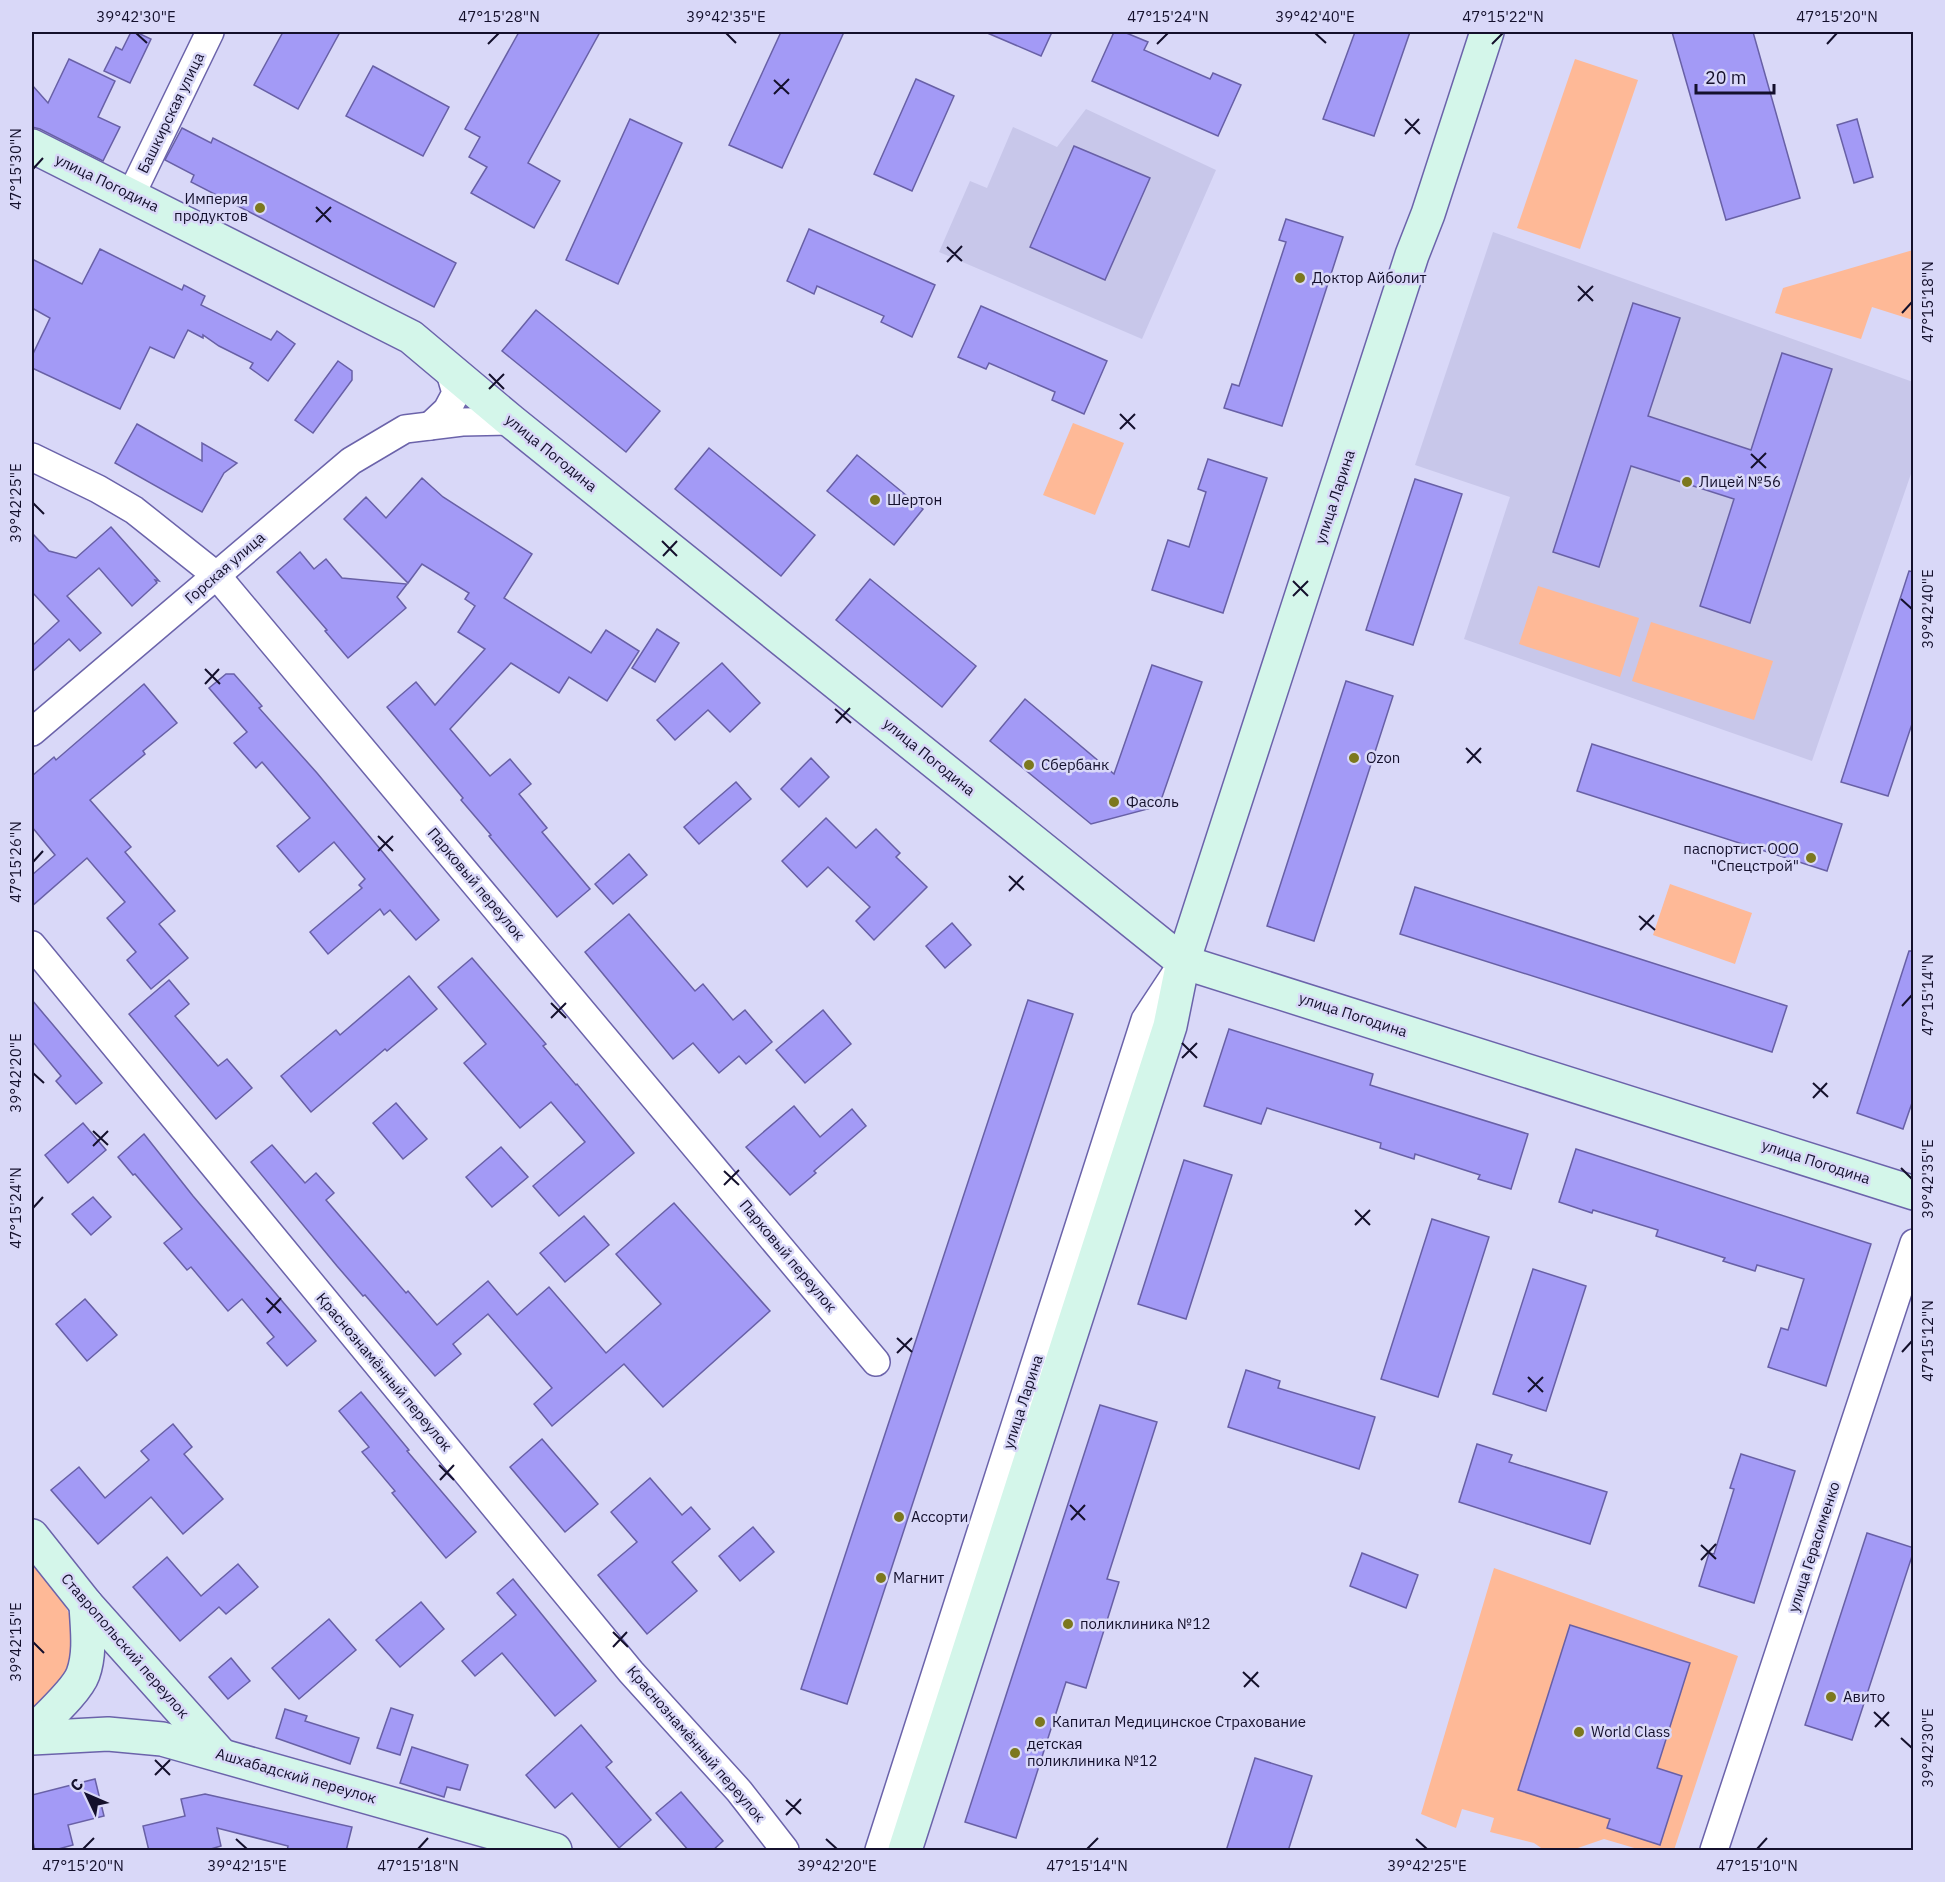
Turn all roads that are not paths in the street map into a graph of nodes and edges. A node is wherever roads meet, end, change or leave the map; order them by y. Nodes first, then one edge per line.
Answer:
1 (210, 32) edge
2 (1487, 32) edge
3 (32, 146) edge
4 (131, 195) junction
5 (449, 369) junction
6 (511, 421) junction
7 (430, 426) junction
8 (32, 457) edge
9 (217, 576) junction
10 (32, 732) edge
11 (32, 945) edge
12 (1183, 962) junction
13 (1914, 1193) edge
14 (1914, 1243) edge
15 (876, 1362) dead end
16 (32, 1536) edge
17 (86, 1604) junction
18 (32, 1733) edge
19 (32, 1738) edge
20 (221, 1755) junction
21 (555, 1851) edge
22 (785, 1851) edge
23 (879, 1851) edge
24 (905, 1851) edge
25 (1714, 1851) edge

1 - 4 street, Башкирская улица
2 - 12 street, улица Ларина
3 - 4 street, улица Погодина
4 - 5 street, улица Погодина
5 - 6 street, улица Погодина
5 - 7 street
6 - 7 street, Горская улица
6 - 12 street, улица Погодина
7 - 9 street, Горская улица
8 - 9 street, Парковый переулок
9 - 10 street, Горская улица
9 - 15 street, Парковый переулок
11 - 22 street, Краснознамённый переулок
12 - 13 street, улица Погодина
12 - 23 street, улица Ларина
12 - 24 street, улица Ларина
14 - 25 street, улица Герасименко
16 - 17 street, Ставропольский переулок
17 - 18 street
17 - 20 street, Ставропольский переулок
19 - 20 street, Ашхабадский переулок
20 - 21 street, Ашхабадский переулок

